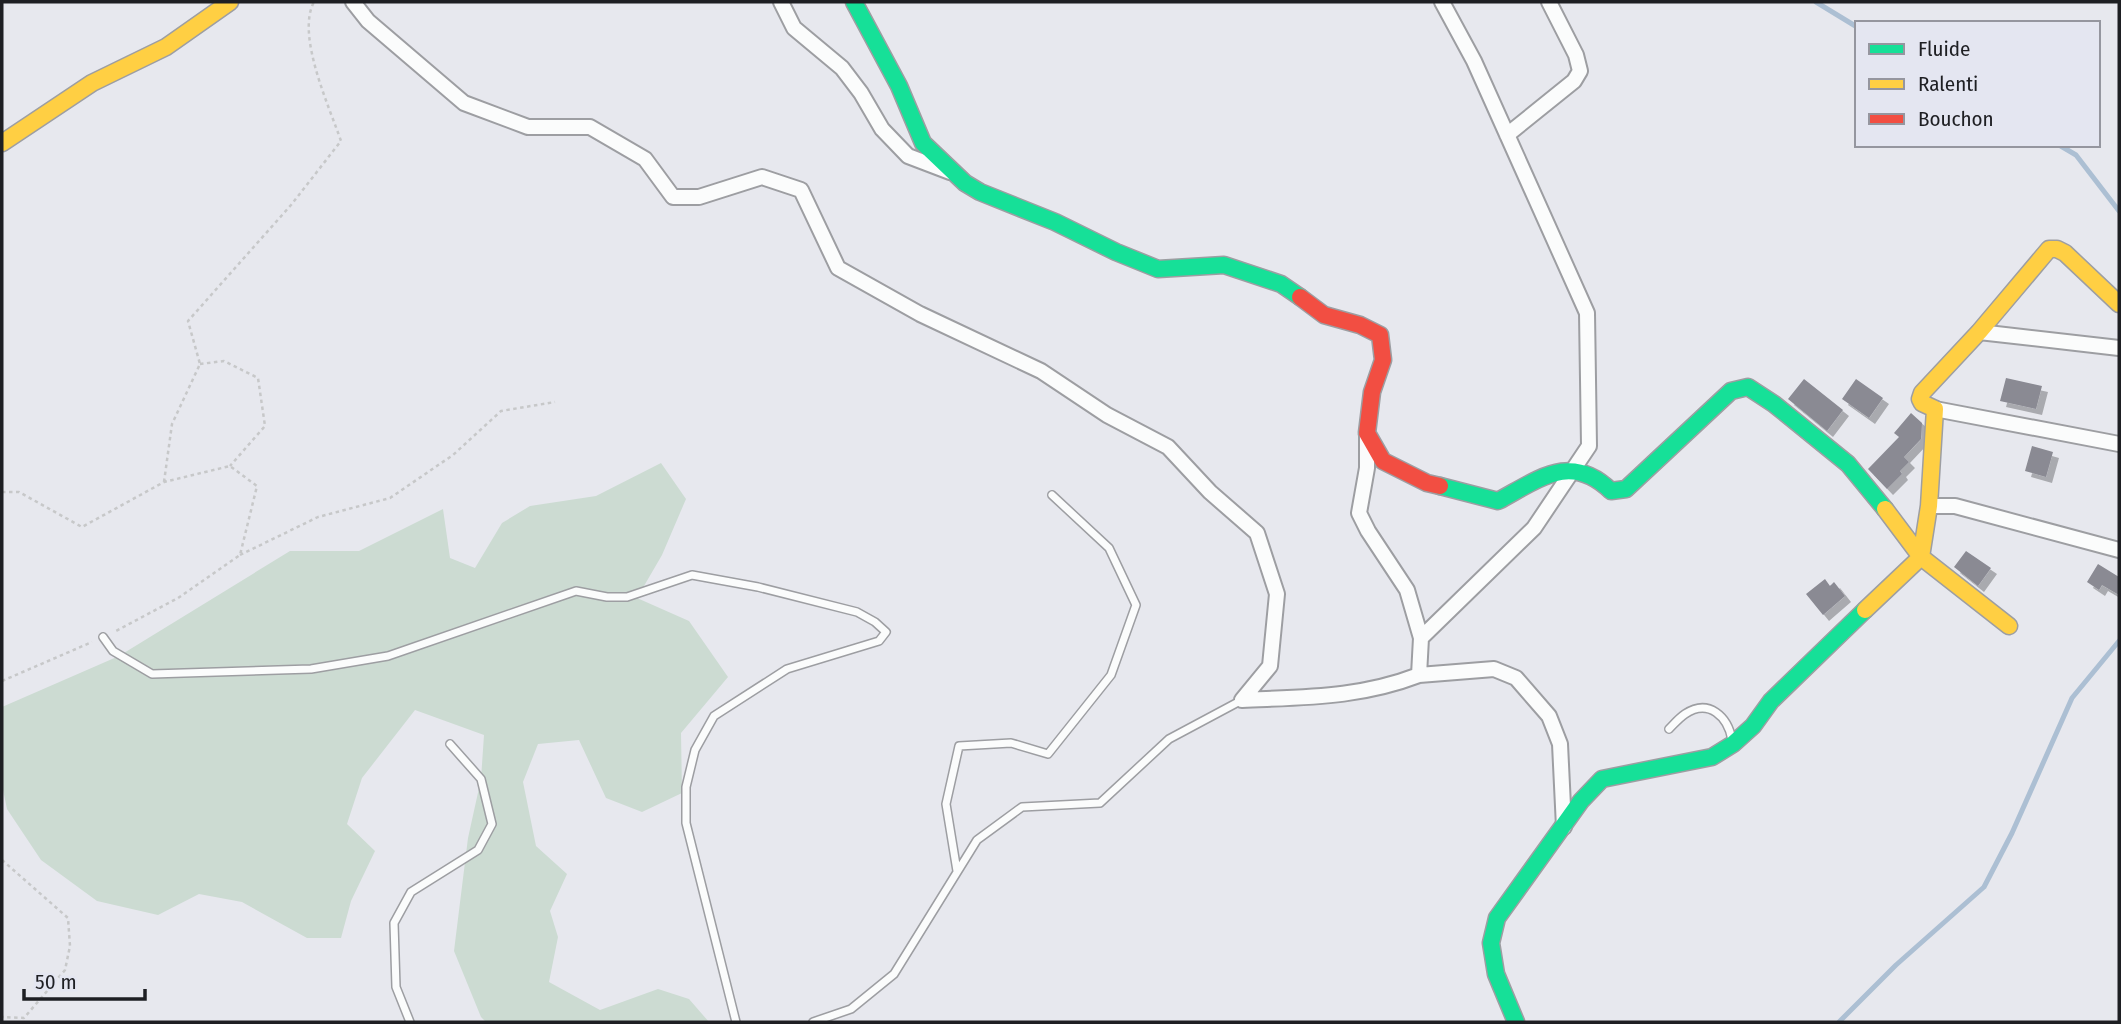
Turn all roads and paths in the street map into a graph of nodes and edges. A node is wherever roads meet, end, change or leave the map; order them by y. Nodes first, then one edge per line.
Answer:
1 (230, 2) edge
2 (314, 2) edge
3 (353, 2) edge
4 (781, 2) edge
5 (854, 2) edge
6 (1442, 2) edge
7 (1549, 2) edge
8 (1507, 135) junction
9 (2, 143) edge
10 (954, 174) junction
11 (2119, 304) edge
12 (1979, 332) junction
13 (2119, 348) edge
14 (200, 364) junction
15 (555, 402) dead end
16 (1935, 409) junction
17 (1367, 433) junction
18 (2119, 444) edge
19 (229, 466) junction
20 (1573, 470) junction
21 (164, 482) junction
22 (2, 492) edge
23 (1052, 495) dead end
24 (1929, 506) junction
25 (2119, 550) edge
26 (240, 555) junction
27 (1921, 557) junction
28 (2009, 626) dead end
29 (103, 637) junction
30 (1421, 638) junction
31 (1419, 675) junction
32 (2, 681) edge
33 (1242, 700) junction
34 (1669, 729) dead end
35 (450, 744) dead end
36 (1733, 744) junction
37 (1564, 827) junction
38 (2, 860) edge
39 (957, 872) junction
40 (2, 1017) edge
41 (410, 1022) edge
42 (736, 1022) edge
43 (813, 1022) edge
44 (1516, 1022) edge

1 - 9 street
2 - 14 path
3 - 33 street
4 - 10 street
5 - 10 street
6 - 8 street
7 - 8 street
8 - 20 street
10 - 17 street
11 - 12 street
12 - 13 street
12 - 16 street
14 - 19 path
14 - 21 path
15 - 26 path
16 - 18 street
16 - 24 street
17 - 20 street
17 - 30 street
19 - 21 path
19 - 26 path
20 - 27 street
20 - 30 street
21 - 22 path
23 - 39 lane
24 - 25 street
24 - 27 street
26 - 29 path
27 - 28 street
27 - 36 street
29 - 32 path
29 - 42 lane
30 - 31 street
31 - 33 street
31 - 37 street
33 - 39 lane
34 - 36 lane
35 - 41 lane
36 - 37 street
37 - 44 street
38 - 40 path
39 - 43 lane

